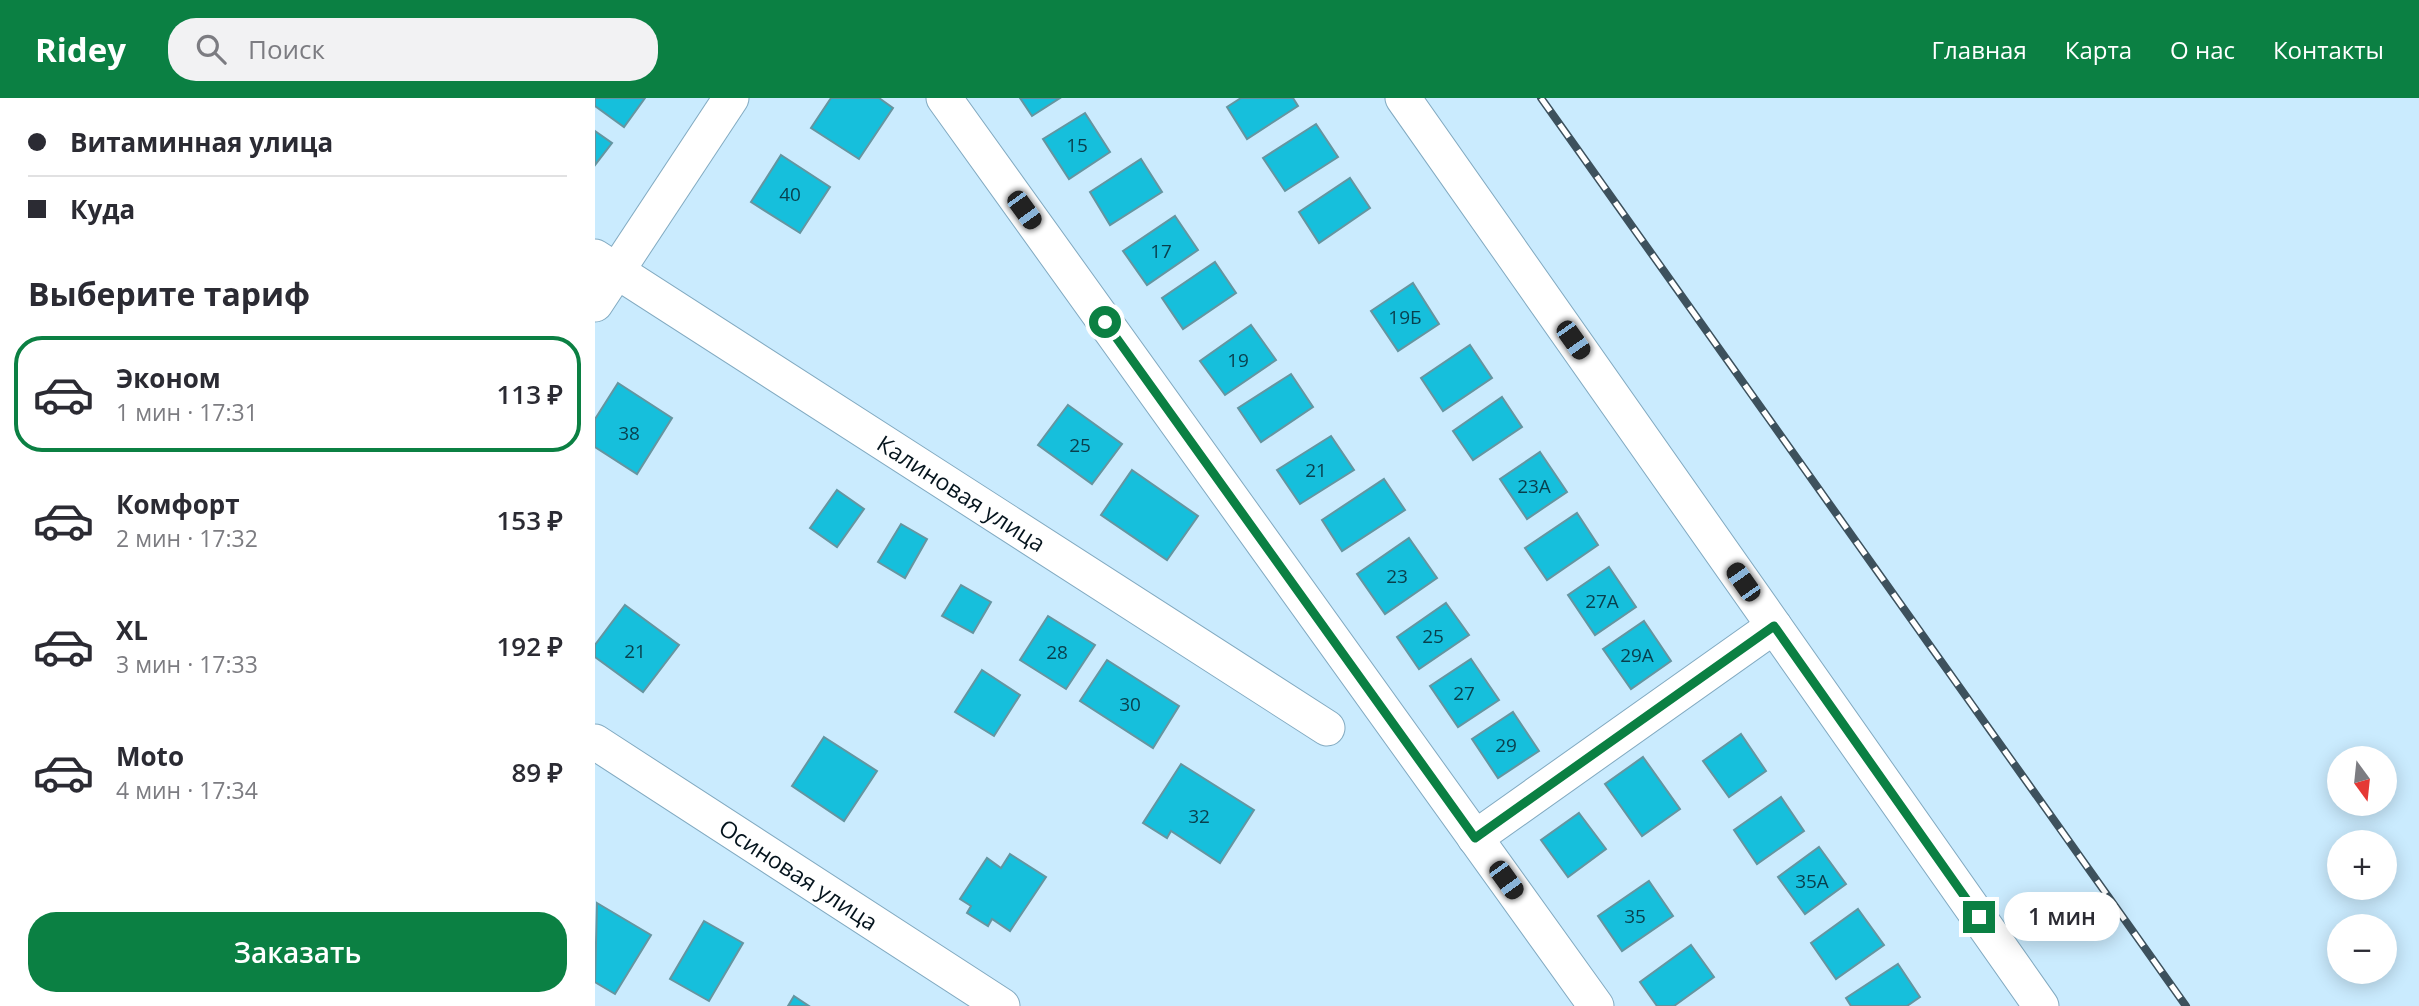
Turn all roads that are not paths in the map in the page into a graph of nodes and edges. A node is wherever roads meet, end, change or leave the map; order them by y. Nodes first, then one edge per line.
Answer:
1 (731, 98) edge
2 (944, 98) edge
3 (1403, 98) edge
4 (605, 264) edge
5 (595, 304) edge
6 (1774, 626) junction
7 (1327, 728) dead end
8 (595, 742) edge
9 (1475, 838) junction
10 (1002, 1006) edge
11 (1596, 1006) edge
12 (2041, 1006) edge

1 - 4 street
2 - 9 street
3 - 6 street
4 - 5 street
4 - 7 street, Калиновая улица
6 - 9 street
6 - 12 street
8 - 10 street, Осиновая улица
9 - 11 street

